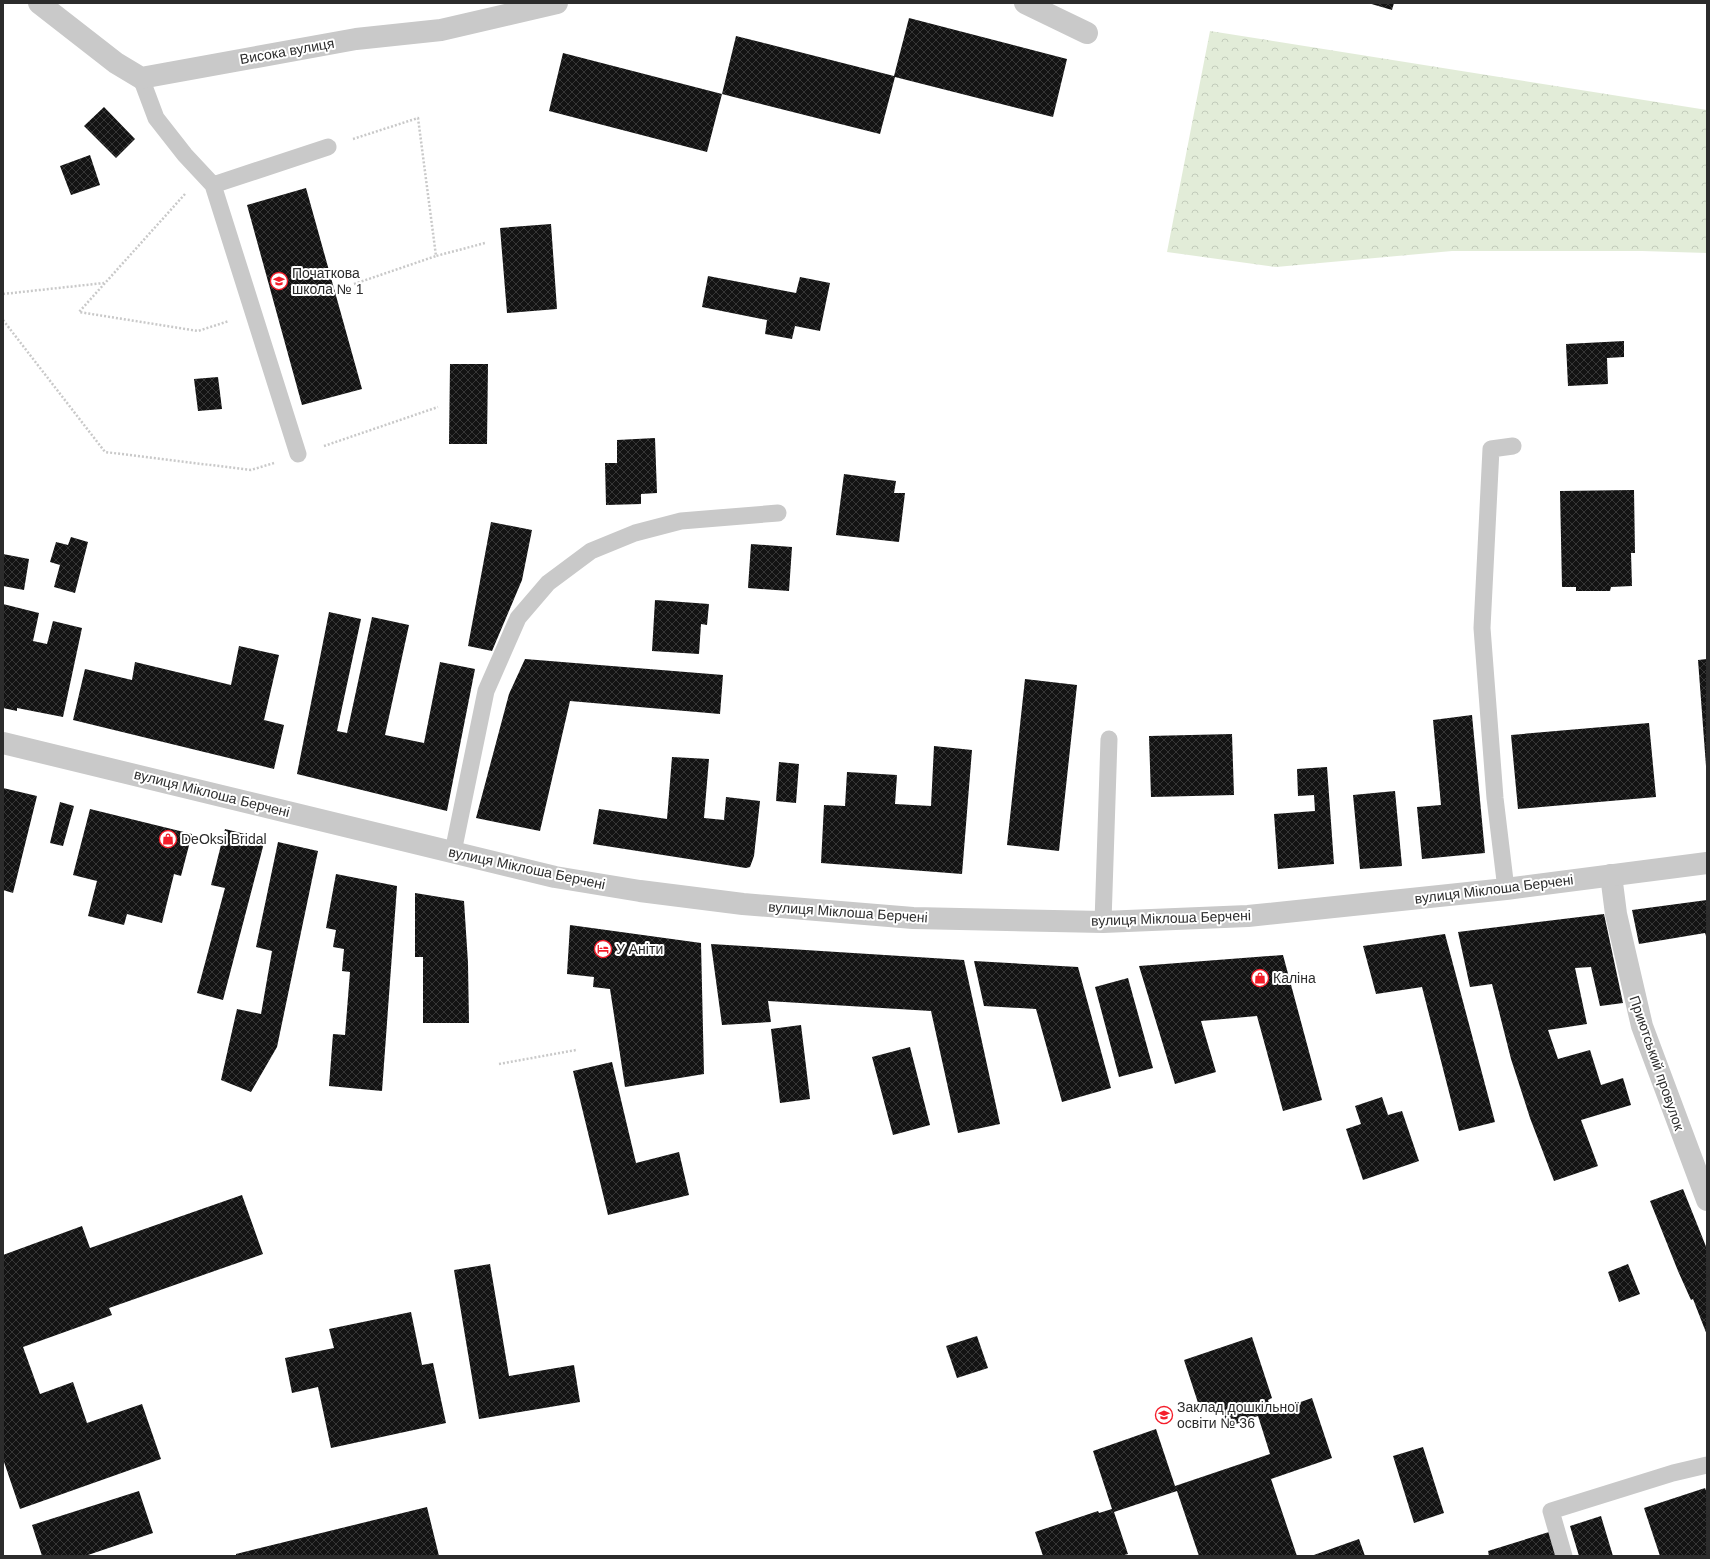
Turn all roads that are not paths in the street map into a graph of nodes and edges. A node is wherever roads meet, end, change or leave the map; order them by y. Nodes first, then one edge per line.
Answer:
1 (40, 3) edge
2 (556, 3) edge
3 (1025, 3) edge
4 (1087, 33) dead end
5 (141, 78) junction
6 (328, 147) road end
7 (213, 185) junction
8 (1513, 446) dead end
9 (298, 454) road end
10 (778, 513) dead end
11 (1109, 739) dead end
12 (3, 743) edge
13 (453, 852) junction
14 (1707, 862) edge
15 (1611, 875) junction
16 (1506, 889) junction
17 (1103, 922) junction
18 (1707, 1200) edge
19 (1707, 1465) edge
20 (1564, 1556) edge

1 - 5 street
2 - 5 street, Висока вулиця
3 - 4 street
5 - 7 lane
6 - 7 lane
7 - 9 lane
8 - 16 lane
10 - 13 lane
11 - 17 lane
12 - 13 street, вулиця Міклоша Берчені
13 - 17 street, вулиця Міклоша Берчені
14 - 15 street, вулиця Міклоша Берчені
15 - 16 street, вулиця Міклоша Берчені
15 - 18 street, Приютський провулок
16 - 17 street, вулиця Міклоша Берчені
19 - 20 lane

